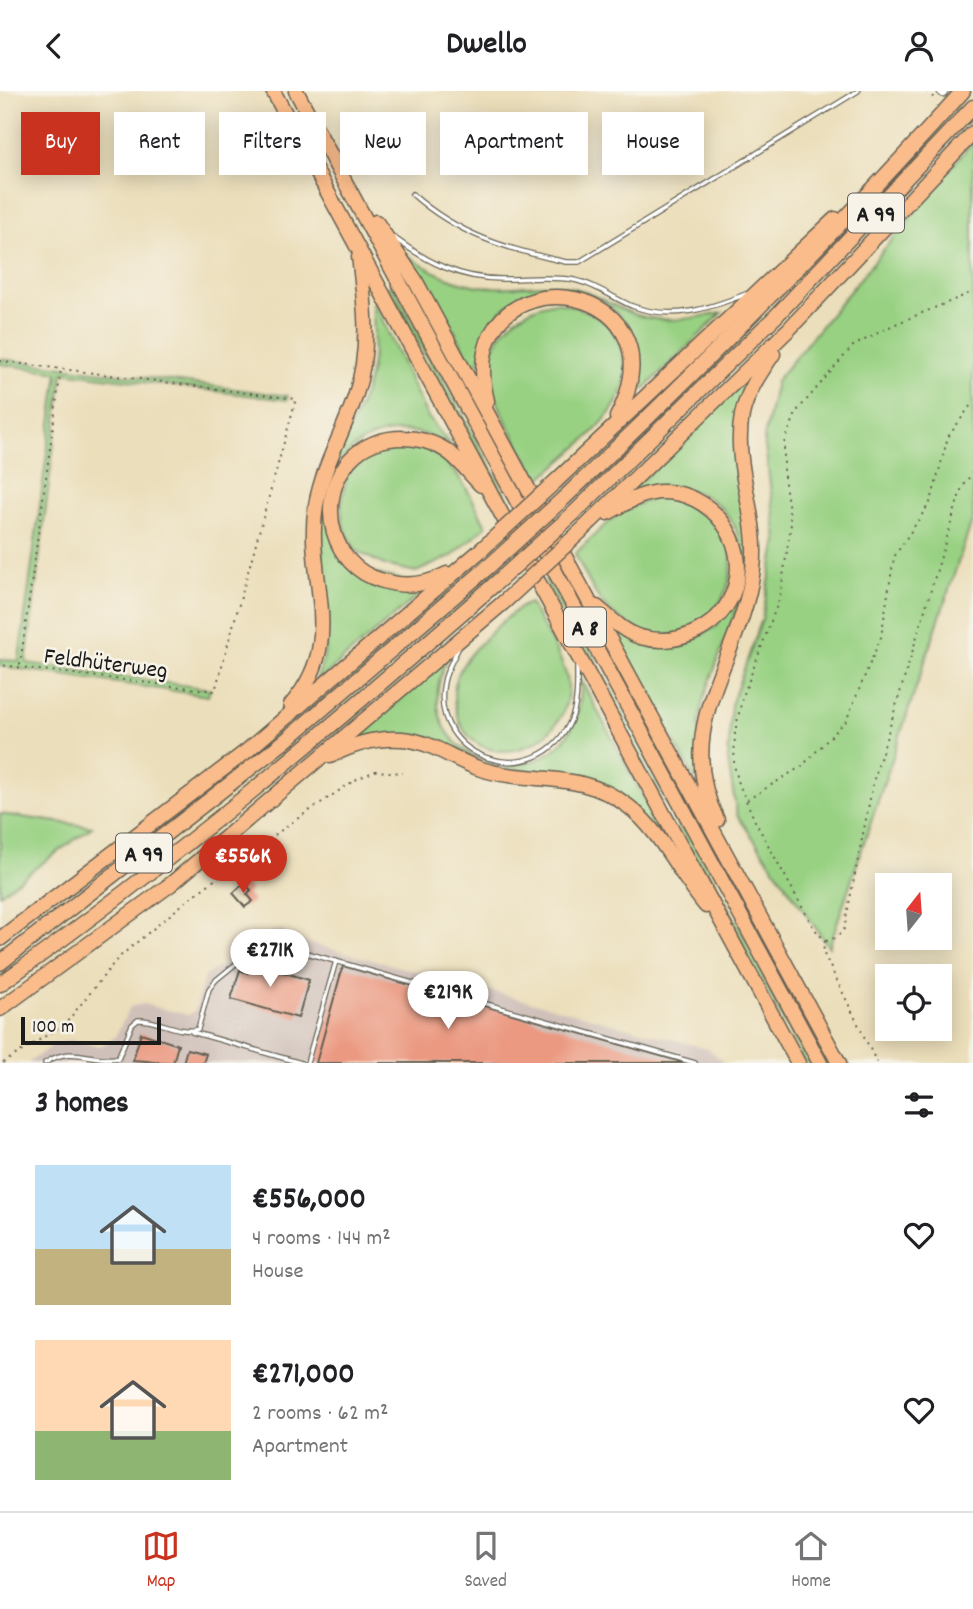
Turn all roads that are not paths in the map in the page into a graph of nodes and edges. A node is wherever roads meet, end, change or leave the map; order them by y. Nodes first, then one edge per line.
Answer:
1 (273, 91) edge
2 (296, 91) edge
3 (858, 91) edge
4 (963, 91) edge
5 (973, 107) edge
6 (973, 133) edge
7 (350, 190) junction
8 (412, 194) dead end
9 (866, 199) junction
10 (380, 227) junction
11 (358, 249) junction
12 (757, 290) junction
13 (790, 328) junction
14 (492, 420) junction
15 (611, 431) junction
16 (495, 502) junction
17 (593, 520) junction
18 (467, 563) junction
19 (590, 601) junction
20 (467, 634) junction
21 (578, 654) junction
22 (248, 750) junction
23 (317, 763) junction
24 (723, 848) junction
25 (725, 929) junction
26 (0, 939) edge
27 (336, 961) junction
28 (0, 963) edge
29 (0, 984) edge
30 (0, 1009) edge
31 (190, 1031) junction
32 (45, 1063) edge
33 (301, 1063) edge
34 (307, 1063) edge
35 (695, 1063) edge
36 (798, 1063) edge
37 (820, 1063) edge
38 (839, 1063) edge

1 - 11 highway, A 8
2 - 7 highway, A 8
3 - 8 lane
4 - 9 highway, A 99
5 - 29 highway, A 99, bridge
6 - 13 highway
7 - 10 highway
7 - 37 highway, A 8
9 - 12 highway
9 - 28 highway, A 99, bridge
10 - 12 lane
10 - 14 highway
11 - 16 highway, A 8
11 - 22 highway
12 - 15 highway
13 - 17 highway
13 - 24 highway
14 - 15 highway
14 - 19 highway
15 - 18 highway, bridge
16 - 18 highway
16 - 21 highway, A 8
17 - 19 highway
17 - 20 highway, bridge
18 - 22 highway
19 - 24 highway
20 - 21 lane
20 - 23 highway
21 - 25 highway, A 8
22 - 26 highway
23 - 25 highway
23 - 30 highway
24 - 38 highway
25 - 36 highway, A 8
27 - 31 lane
27 - 34 lane
27 - 35 lane
31 - 32 lane
31 - 33 lane

